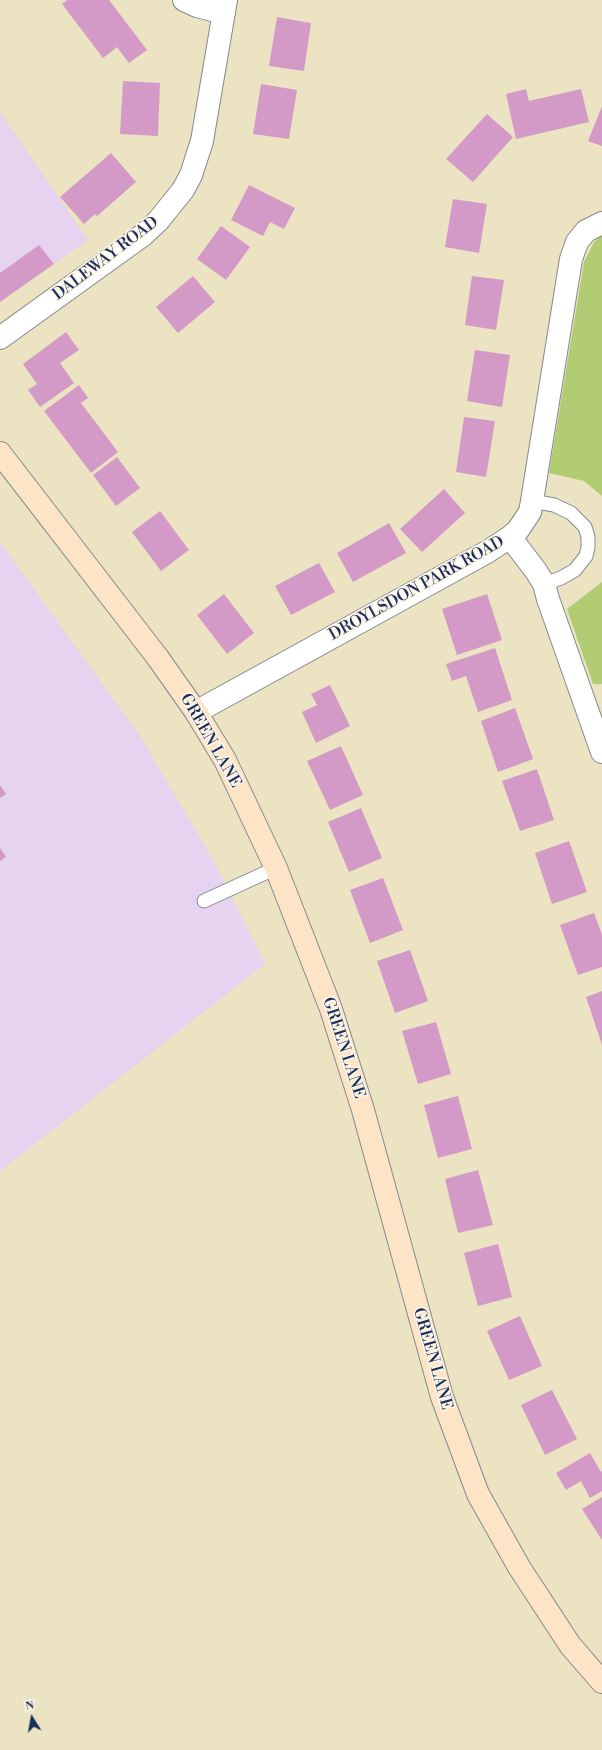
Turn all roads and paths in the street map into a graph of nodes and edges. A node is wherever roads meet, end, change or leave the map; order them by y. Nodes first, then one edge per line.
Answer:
1 (184, 0) edge
2 (225, 6) edge
3 (602, 224) edge
4 (0, 338) edge
5 (0, 453) edge
6 (532, 501) junction
7 (510, 537) junction
8 (544, 584) junction
9 (196, 712) junction
10 (602, 752) edge
11 (276, 868) junction
12 (204, 901) dead end
13 (602, 1682) edge

1 - 2 street
2 - 4 street, DALEWAY ROAD
3 - 6 street, DROYLSDON PARK ROAD
5 - 9 street, GREEN LANE
6 - 7 street, DROYLSDON PARK ROAD
6 - 8 lane
7 - 8 street
7 - 9 street, DROYLSDON PARK ROAD
8 - 10 street
9 - 11 street, GREEN LANE
11 - 12 lane
11 - 13 street, GREEN LANE

